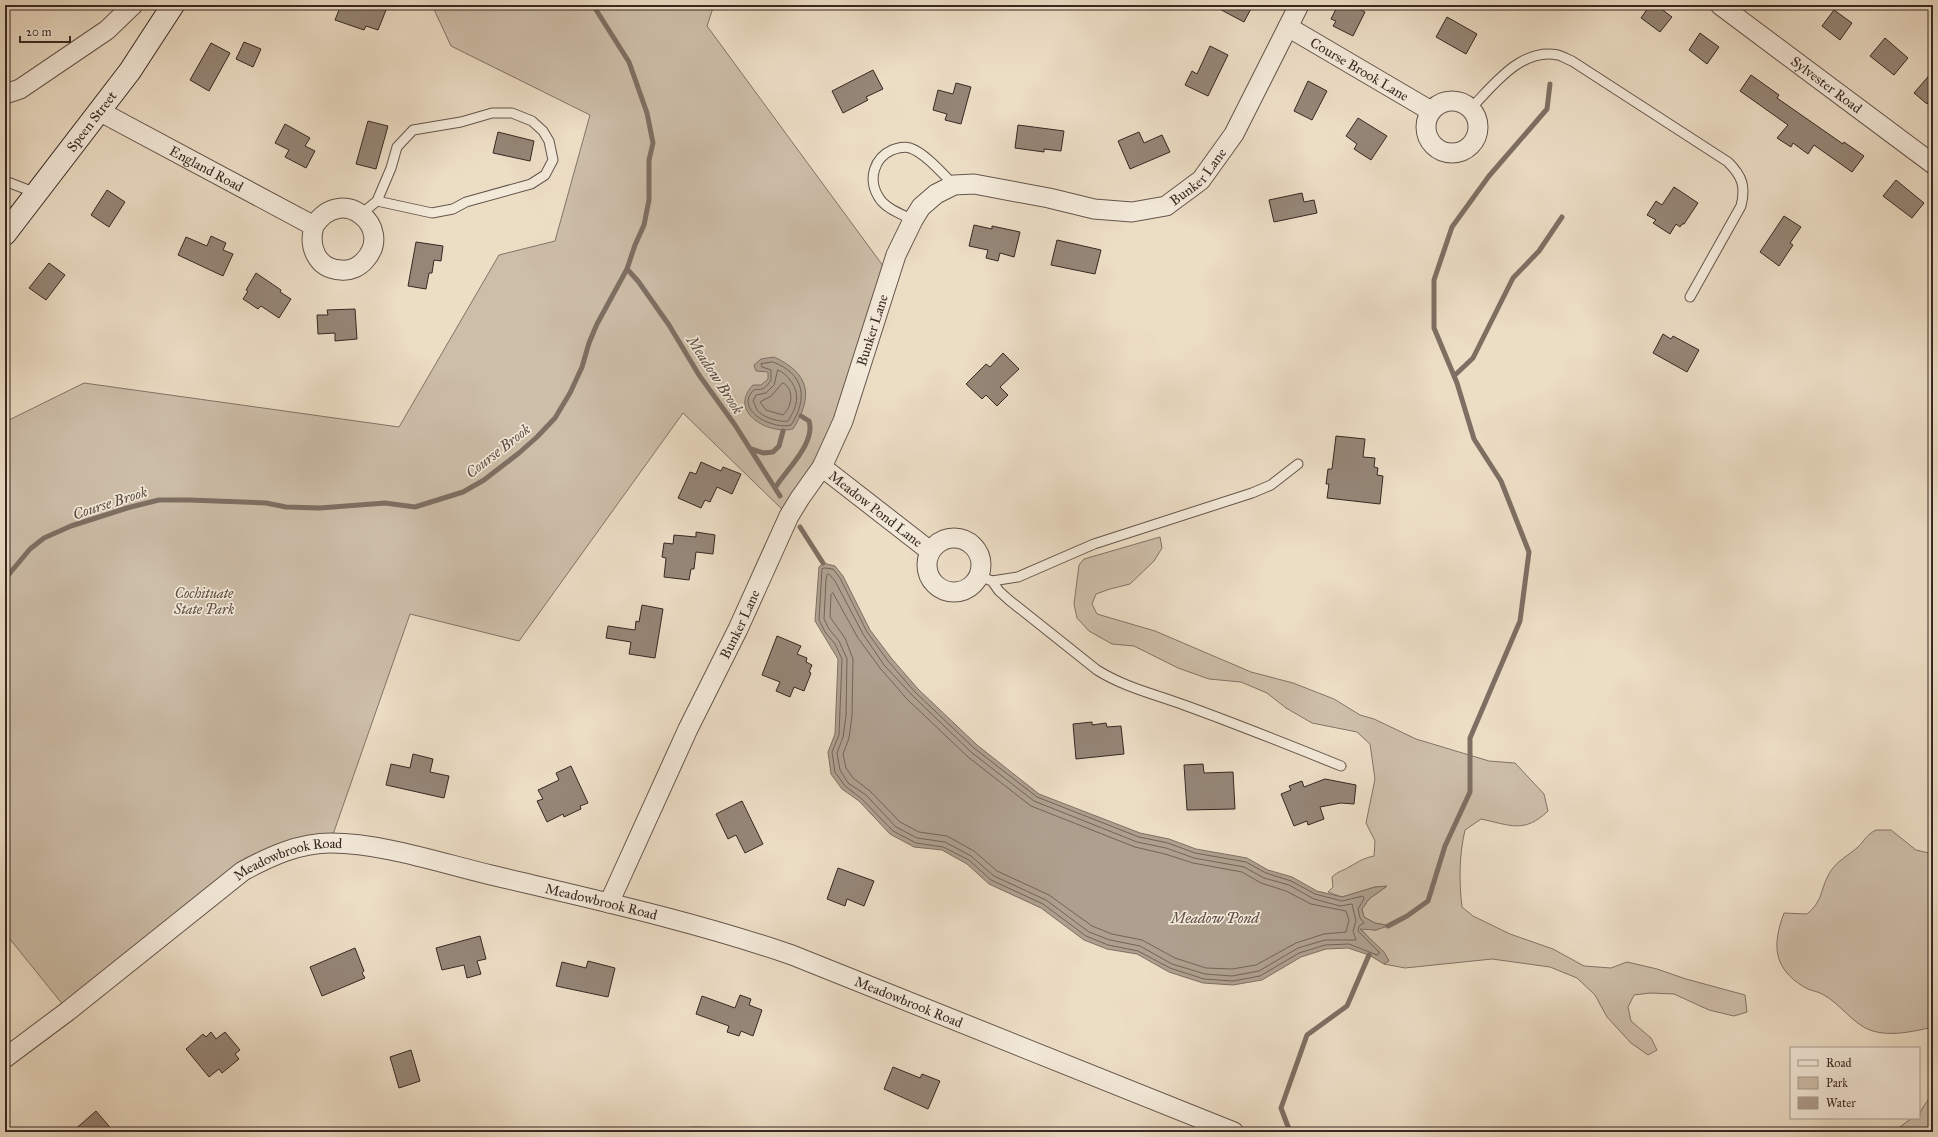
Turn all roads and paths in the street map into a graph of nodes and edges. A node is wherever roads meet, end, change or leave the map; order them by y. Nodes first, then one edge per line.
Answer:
1 (133, 5) edge
2 (173, 5) edge
3 (1299, 5) edge
4 (1720, 5) edge
5 (1288, 27) junction
6 (5, 94) edge
7 (1471, 108) junction
8 (99, 111) junction
9 (1431, 111) junction
10 (1933, 164) edge
11 (5, 181) edge
12 (954, 185) junction
13 (36, 193) junction
14 (377, 201) junction
15 (361, 214) junction
16 (912, 220) junction
17 (314, 226) junction
18 (5, 232) edge
19 (1690, 298) dead end
20 (1298, 464) dead end
21 (822, 467) junction
22 (930, 551) junction
23 (986, 578) junction
24 (1341, 766) dead end
25 (609, 903) junction
26 (5, 1058) edge
27 (1209, 1127) edge
28 (1234, 1132) edge

1 - 6 street
2 - 8 street, Speen Street
3 - 5 street, Bunker Lane
4 - 10 street, Sylvester Road
5 - 9 street, Course Brook Lane
5 - 12 street, Bunker Lane
7 - 9 street
7 - 9 street
7 - 19 lane
8 - 13 street, Speen Street
8 - 17 street, England Road
11 - 13 lane
12 - 16 street, Bunker Lane
12 - 16 lane
13 - 18 street, Speen Street
14 - 14 lane
14 - 15 lane
15 - 17 street
15 - 17 street
16 - 21 street, Bunker Lane
20 - 23 lane
21 - 22 street, Meadow Pond Lane
21 - 25 street, Bunker Lane
22 - 23 street, Meadow Pond Lane
22 - 23 street, Meadow Pond Lane
23 - 24 lane
25 - 26 street, Meadowbrook Road
25 - 27 street, Meadowbrook Road
27 - 28 street, Meadowbrook Road

